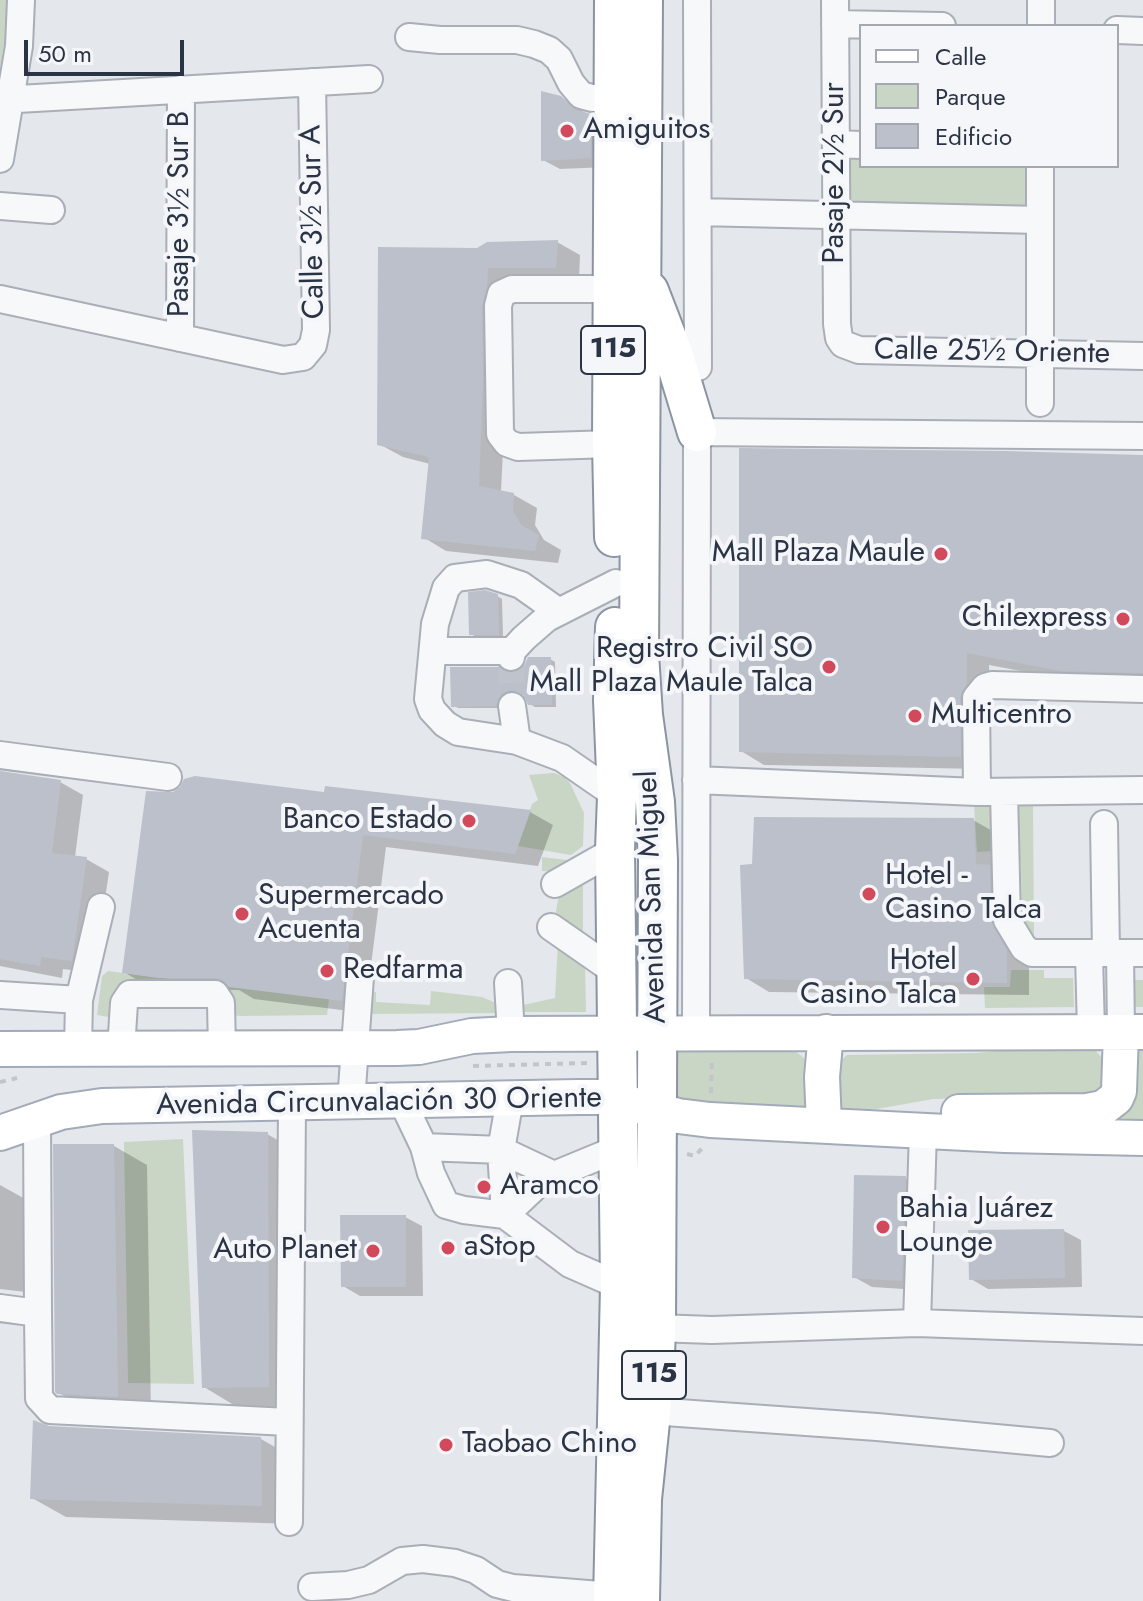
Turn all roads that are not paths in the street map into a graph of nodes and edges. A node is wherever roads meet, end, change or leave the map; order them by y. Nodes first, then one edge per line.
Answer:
1 (21, 0) edge
2 (614, 0) edge
3 (643, 0) edge
4 (697, 0) edge
5 (1041, 0) edge
6 (835, 12) edge
7 (927, 24) edge
8 (1041, 24) edge
9 (1119, 30) edge
10 (1143, 31) edge
11 (409, 37) dead end
12 (369, 79) dead end
13 (312, 82) junction
14 (181, 89) junction
15 (615, 98) junction
16 (5, 99) edge
17 (848, 144) edge
18 (0, 159) edge
19 (1040, 168) edge
20 (0, 206) edge
21 (51, 210) dead end
22 (698, 212) junction
23 (834, 216) junction
24 (1040, 220) junction
25 (627, 281) junction
26 (0, 299) edge
27 (180, 338) junction
28 (843, 344) joint
29 (1040, 354) junction
30 (1143, 356) edge
31 (698, 367) dead end
32 (1040, 403) dead end
33 (697, 432) junction
34 (1143, 436) edge
35 (612, 444) junction
36 (616, 583) junction
37 (559, 612) junction
38 (433, 651) junction
39 (1143, 689) edge
40 (512, 706) tunnel mouth
41 (517, 741) junction
42 (0, 755) edge
43 (168, 777) dead end
44 (696, 780) junction
45 (1143, 790) edge
46 (977, 792) junction
47 (1004, 792) junction
48 (617, 796) junction
49 (1104, 824) dead end
50 (615, 850) junction
51 (555, 884) dead end
52 (101, 907) dead end
53 (551, 927) dead end
54 (1115, 953) edge
55 (617, 973) junction
56 (360, 977) dead end
57 (508, 983) dead end
58 (0, 995) edge
59 (79, 1000) junction
60 (826, 1032) junction
61 (1118, 1032) edge
62 (618, 1033) junction
63 (656, 1033) junction
64 (696, 1033) junction
65 (511, 1034) junction
66 (0, 1049) edge
67 (353, 1049) junction
68 (78, 1050) junction
69 (128, 1050) junction
70 (222, 1050) junction
71 (510, 1099) junction
72 (402, 1101) junction
73 (351, 1102) junction
74 (619, 1102) junction
75 (292, 1103) junction
76 (118, 1106) junction
77 (657, 1111) junction
78 (37, 1120) junction
79 (824, 1124) junction
80 (908, 1130) junction
81 (0, 1133) edge
82 (1143, 1138) edge
83 (424, 1147) junction
84 (501, 1150) junction
85 (619, 1153) junction
86 (554, 1175) junction
87 (505, 1215) junction
88 (620, 1286) junction
89 (0, 1308) edge
90 (38, 1313) junction
91 (917, 1323) junction
92 (656, 1328) junction
93 (1143, 1331) edge
94 (651, 1411) junction
95 (288, 1422) junction
96 (1050, 1443) dead end
97 (289, 1522) dead end
98 (312, 1587) dead end
99 (497, 1593) edge
100 (622, 1599) edge

1 - 16 street
2 - 15 highway, Avenida San Miguel / 115
3 - 25 highway, Avenida San Miguel / 115
4 - 22 street
5 - 8 street
6 - 7 street
6 - 17 street, Pasaje 2½ Sur
9 - 10 street
11 - 15 street
12 - 13 street
13 - 14 street
13 - 27 street, Calle 3½ Sur A
14 - 16 street
14 - 27 street, Pasaje 3½ Sur B
15 - 25 highway, Avenida San Miguel / 115
16 - 18 street
17 - 23 street, Pasaje 2½ Sur
19 - 24 street
20 - 21 street
22 - 23 street
22 - 31 street
23 - 24 street
23 - 28 street, Pasaje 2½ Sur
24 - 29 street
25 - 33 highway
25 - 35 highway, Avenida San Miguel / 115
25 - 35 street
25 - 63 highway, Avenida San Miguel / 115
26 - 27 street
28 - 29 street, Calle 25½ Oriente
29 - 30 street, Calle 25½ Oriente
29 - 32 street
33 - 34 street
33 - 44 street, Avenida San Miguel
35 - 36 highway, Avenida San Miguel / 115
36 - 37 street
36 - 48 highway, Avenida San Miguel / 115
37 - 38 street
37 - 38 street
38 - 41 street
39 - 46 street
40 - 41 street
41 - 48 street
42 - 43 street
44 - 46 street
44 - 64 street, Avenida San Miguel
45 - 47 street
46 - 47 street
47 - 54 street
48 - 50 highway, Avenida San Miguel / 115
49 - 54 street
50 - 51 street
50 - 55 highway, Avenida San Miguel / 115
52 - 59 street
53 - 55 street
54 - 61 street
55 - 62 highway, Avenida San Miguel / 115
56 - 67 street
57 - 65 street
58 - 59 street
59 - 68 street
60 - 61 main road, Avenida Circunvalación 30 Oriente
60 - 64 main road, Avenida Circunvalación 30 Oriente
60 - 79 main road
61 - 80 main road
62 - 63 main road, Avenida Circunvalación 30 Oriente
62 - 65 main road, Avenida Circunvalación 30 Oriente
62 - 74 highway, Avenida San Miguel / 115
63 - 64 main road, Avenida Circunvalación 30 Oriente
63 - 77 highway, Avenida San Miguel / 115
65 - 67 main road, Avenida Circunvalación 30 Oriente
66 - 68 main road, Avenida Circunvalación 30 Oriente
67 - 70 main road, Avenida Circunvalación 30 Oriente
67 - 73 street
68 - 69 main road, Avenida Circunvalación 30 Oriente
69 - 70 main road, Avenida Circunvalación 30 Oriente
69 - 70 street
69 - 76 main road
71 - 72 main road, Avenida Circunvalación 30 Oriente
71 - 74 main road, Avenida Circunvalación 30 Oriente
71 - 84 street
72 - 73 main road, Avenida Circunvalación 30 Oriente
72 - 83 street
73 - 75 main road, Avenida Circunvalación 30 Oriente
74 - 77 main road, Avenida Circunvalación 30 Oriente
74 - 85 highway, Avenida San Miguel / 115
75 - 76 main road, Avenida Circunvalación 30 Oriente
75 - 95 street
76 - 78 main road, Avenida Circunvalación 30 Oriente
77 - 79 main road, Avenida Circunvalación 30 Oriente
77 - 92 highway, Avenida San Miguel / 115
78 - 81 main road, Avenida Circunvalación 30 Oriente
78 - 90 street
79 - 80 main road, Avenida Circunvalación 30 Oriente
80 - 82 main road, Avenida Circunvalación 30 Oriente
80 - 91 street
83 - 84 street
83 - 87 street
84 - 86 street
84 - 87 street
85 - 86 street
85 - 88 highway, Avenida San Miguel / 115
86 - 87 street
87 - 88 street
88 - 100 highway, Avenida San Miguel / 115
89 - 90 street
90 - 95 street
91 - 92 street
91 - 93 street
92 - 94 highway, Avenida San Miguel / 115
94 - 96 street
94 - 100 highway, Avenida San Miguel / 115
95 - 97 street
98 - 99 street
99 - 100 street

